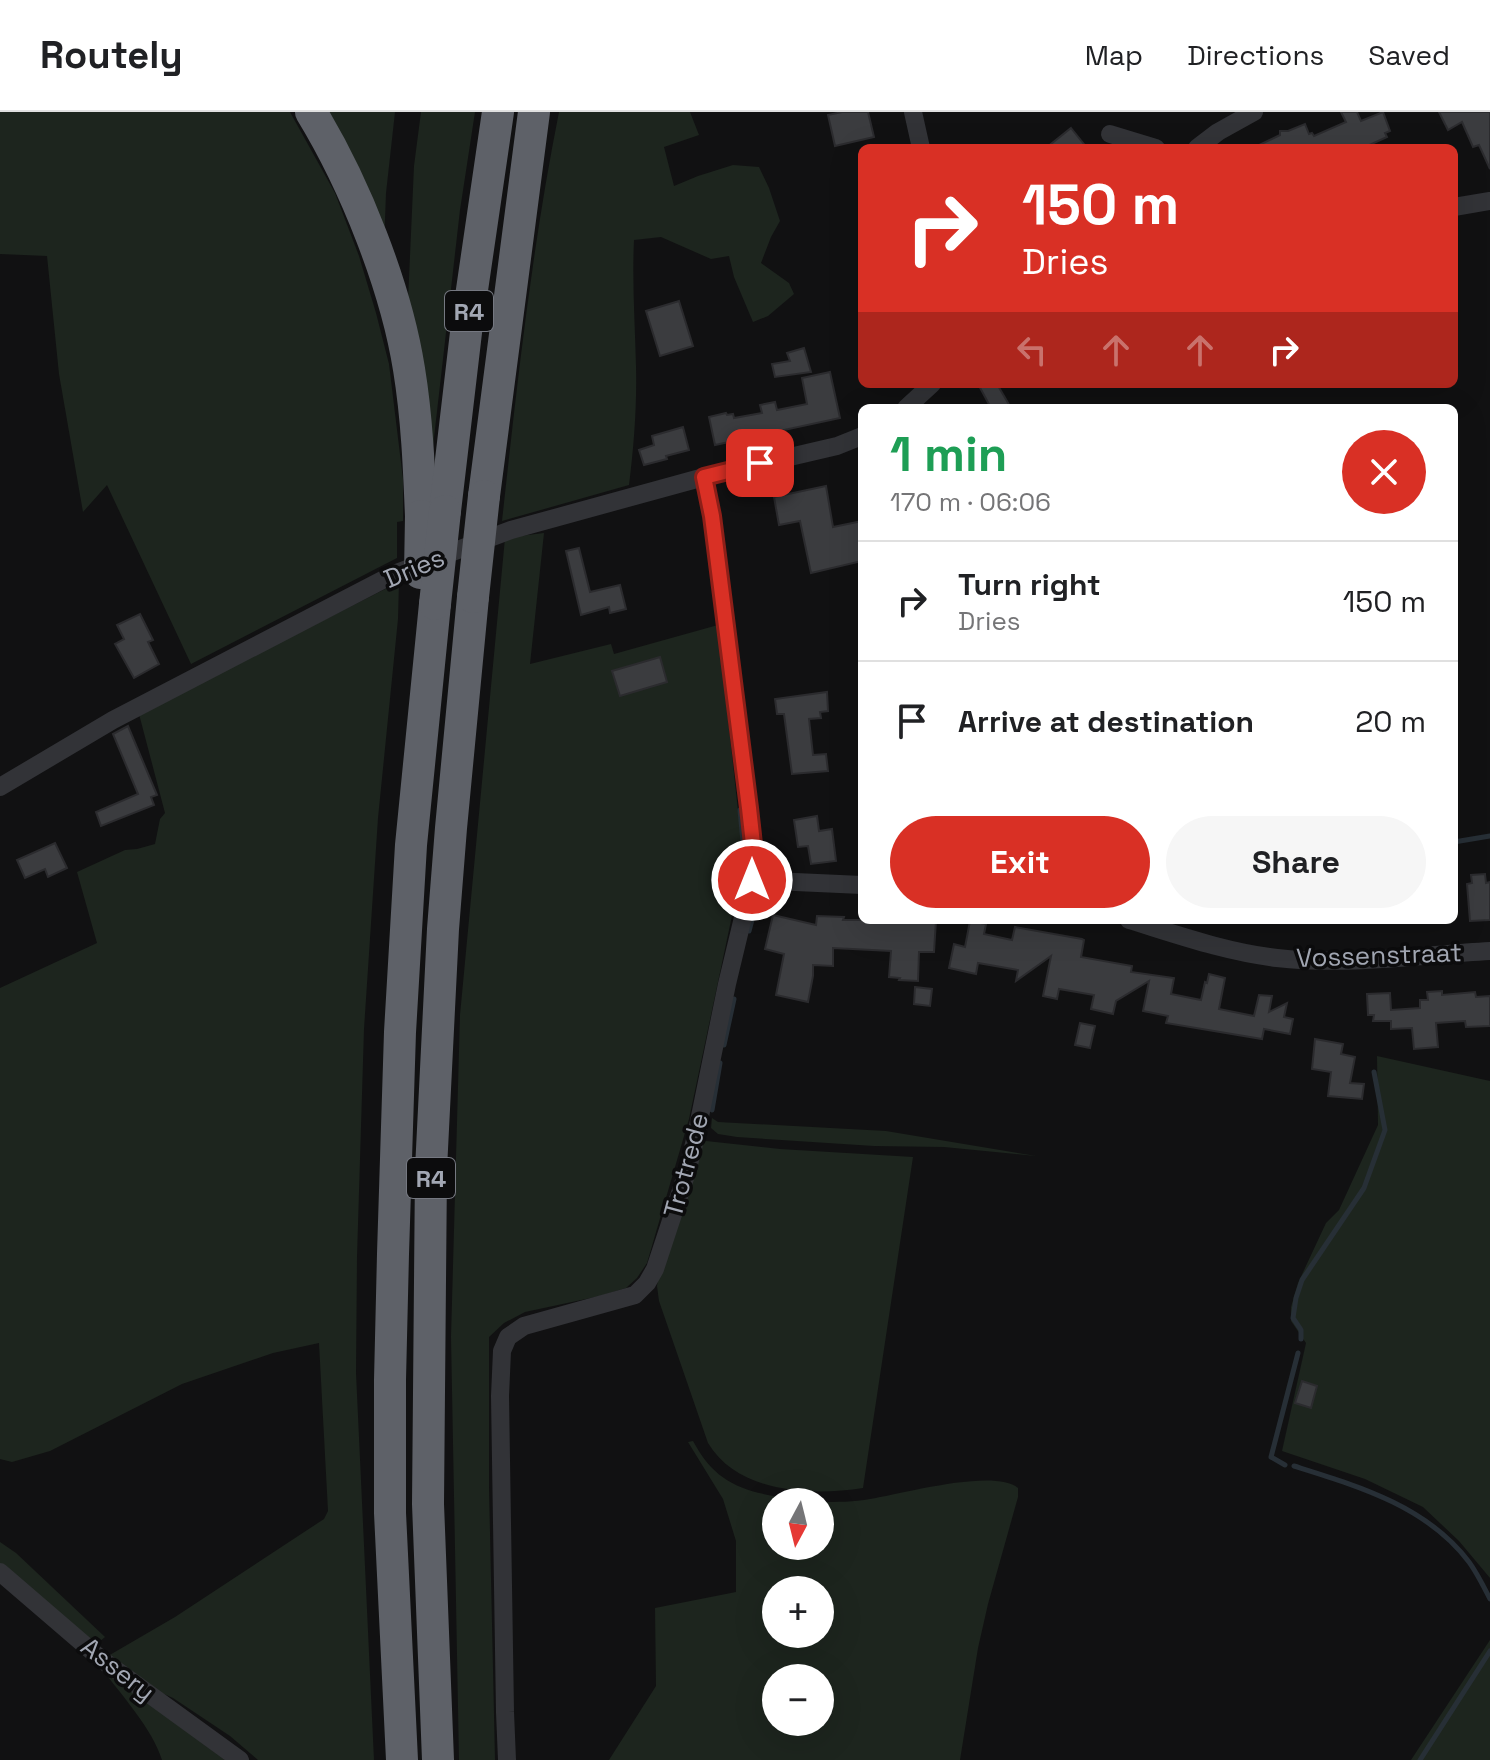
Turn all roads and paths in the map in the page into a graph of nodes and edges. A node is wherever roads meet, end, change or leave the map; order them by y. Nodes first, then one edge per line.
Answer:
1 (311, 112) edge
2 (498, 112) edge
3 (534, 112) edge
4 (913, 112) edge
5 (1254, 112) edge
6 (1110, 134) dead end
7 (920, 144) edge
8 (1143, 144) edge
9 (1202, 144) edge
10 (1490, 201) edge
11 (1458, 206) edge
12 (928, 388) edge
13 (910, 404) edge
14 (858, 438) edge
15 (704, 477) junction
16 (433, 514) junction
17 (0, 787) edge
18 (752, 880) junction
19 (858, 885) edge
20 (1142, 924) edge
21 (1490, 951) edge
22 (0, 1572) edge
23 (240, 1760) edge
24 (402, 1760) edge
25 (438, 1760) edge
26 (507, 1760) edge

1 - 16 highway
2 - 16 highway, R4
3 - 25 highway, R4, bridge
4 - 7 street
5 - 9 street
6 - 8 street
10 - 11 street
12 - 13 street
14 - 15 street, Dries
15 - 17 street, Dries
15 - 18 street, Trotrede
16 - 24 highway, R4, bridge
18 - 19 street
18 - 26 street, Trotrede
20 - 21 street, Vossenstraat
22 - 23 street, Assery

